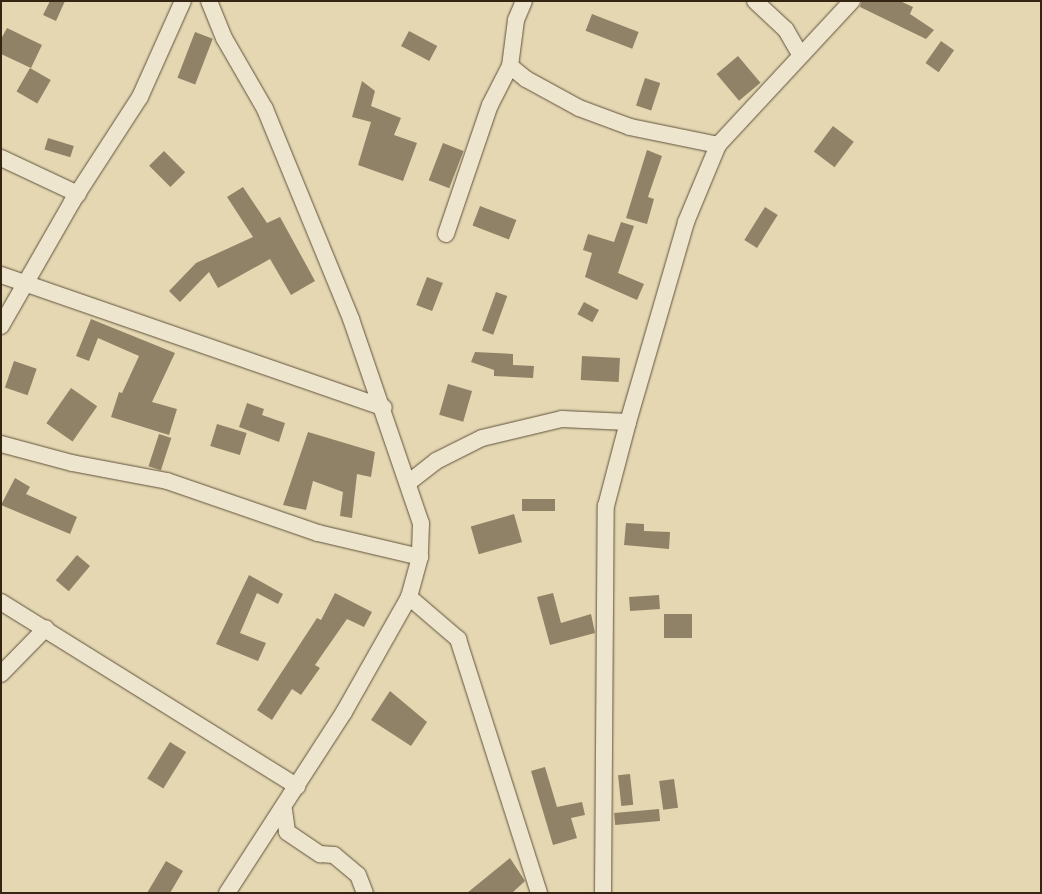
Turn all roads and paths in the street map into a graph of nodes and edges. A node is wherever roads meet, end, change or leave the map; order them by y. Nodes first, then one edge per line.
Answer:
1 (183, 1) edge
2 (209, 1) edge
3 (524, 1) edge
4 (756, 1) edge
5 (852, 1) edge
6 (800, 54) junction
7 (510, 66) junction
8 (718, 146) junction
9 (1, 158) edge
10 (78, 194) junction
11 (446, 234) dead end
12 (1, 275) edge
13 (24, 286) junction
14 (1, 326) edge
15 (384, 408) junction
16 (628, 422) junction
17 (1, 444) edge
18 (408, 483) junction
19 (420, 557) junction
20 (409, 597) junction
21 (1, 602) edge
22 (46, 628) junction
23 (1, 674) edge
24 (297, 786) junction
25 (284, 810) junction
26 (227, 893) edge
27 (365, 893) edge
28 (539, 893) edge
29 (603, 893) edge

1 - 10 street
2 - 15 street
3 - 7 street
4 - 6 street
5 - 6 street
6 - 8 street
7 - 8 street
7 - 11 street
8 - 16 street
9 - 10 street
10 - 13 street
12 - 13 street
13 - 14 street
13 - 15 street
15 - 18 street
16 - 18 street
16 - 29 street
17 - 19 street
18 - 19 street
19 - 20 street
20 - 24 street
20 - 28 street
21 - 22 street
22 - 23 street
22 - 24 street
24 - 25 street
25 - 26 street
25 - 27 street

